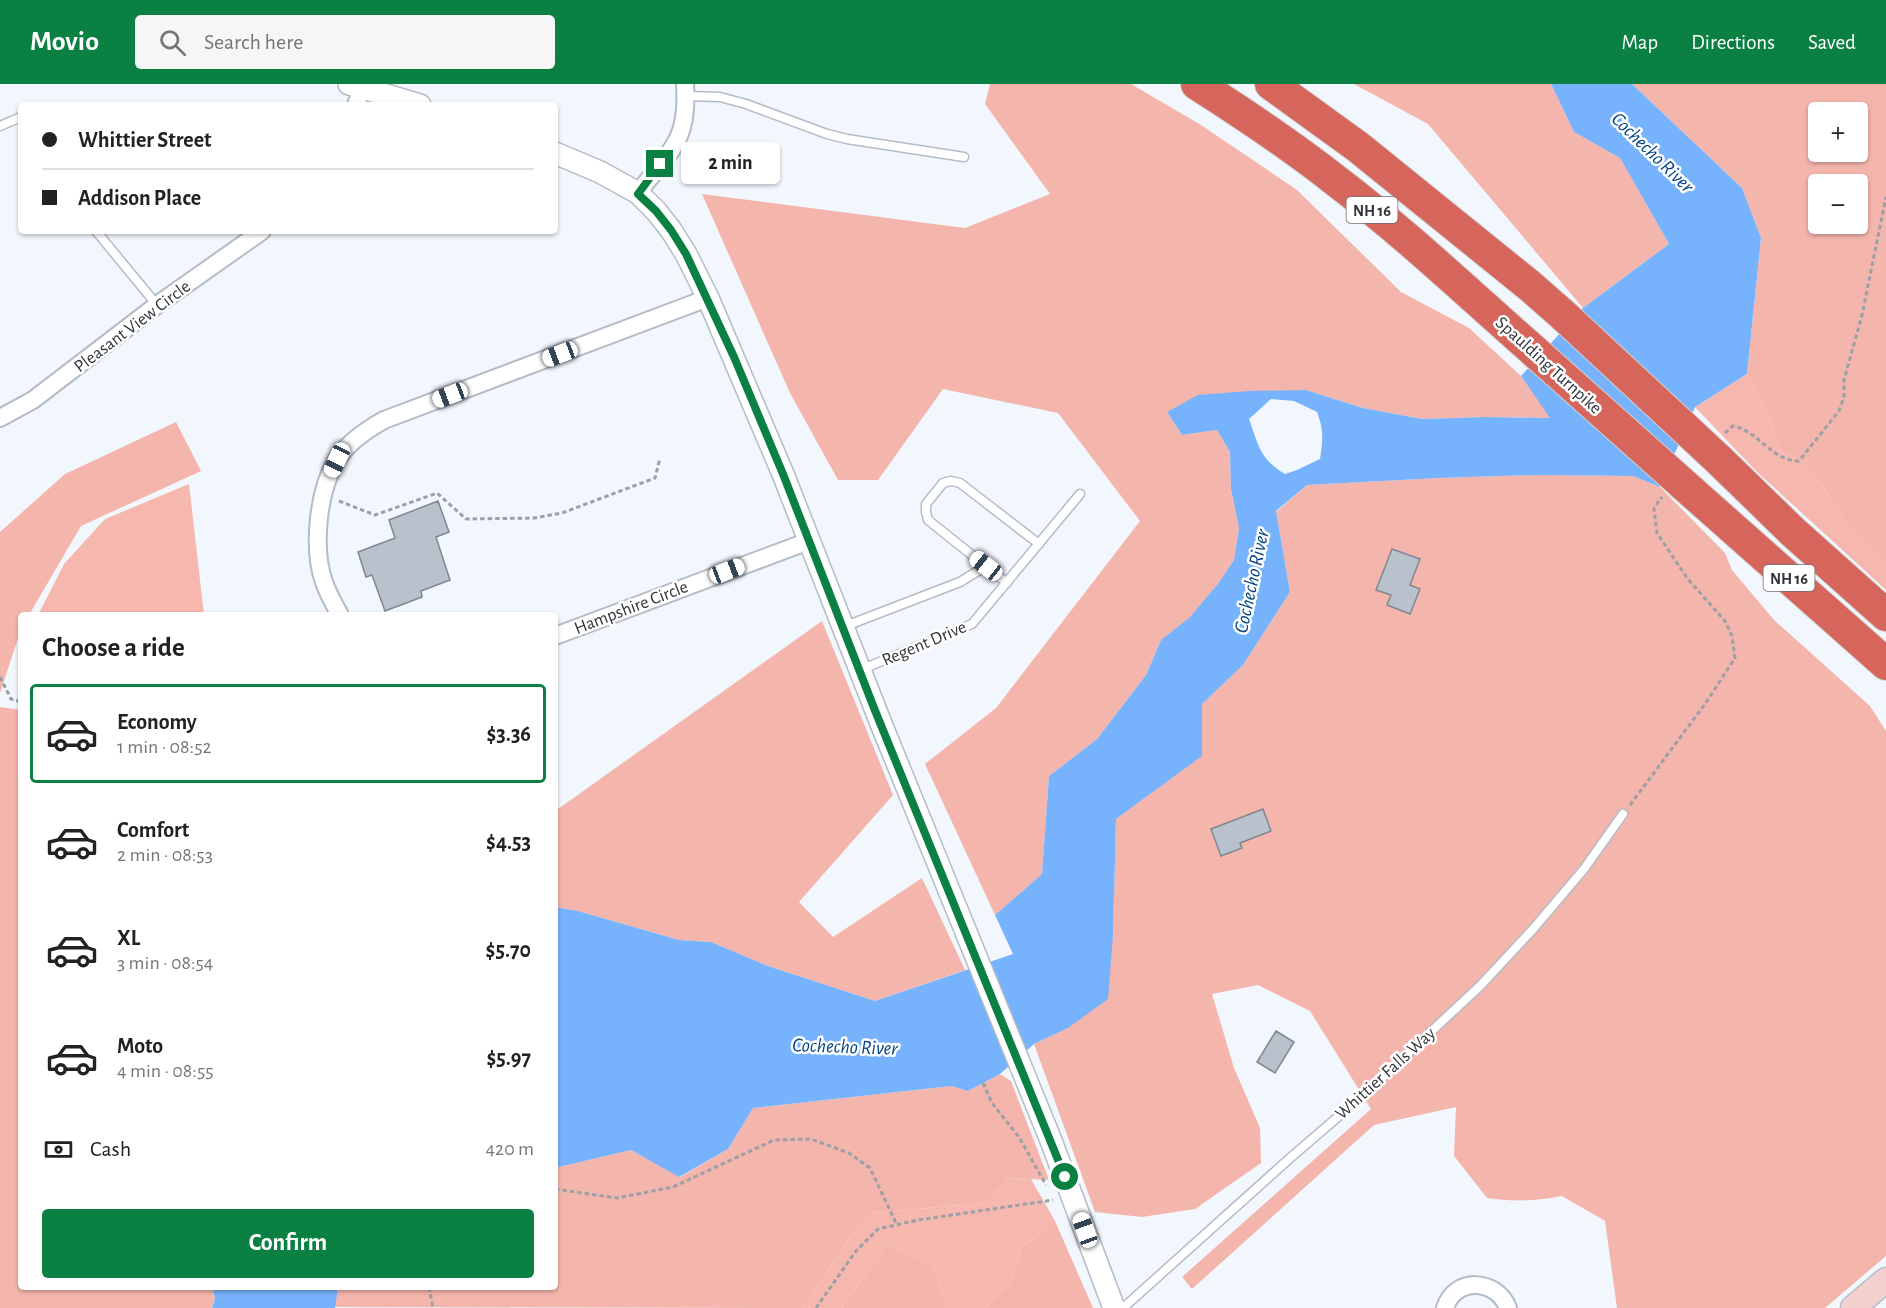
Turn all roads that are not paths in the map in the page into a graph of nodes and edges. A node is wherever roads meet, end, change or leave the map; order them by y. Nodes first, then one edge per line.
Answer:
1 (1197, 84) edge
2 (1271, 84) edge
3 (384, 89) edge
4 (686, 90) edge
5 (356, 92) edge
6 (411, 102) edge
7 (18, 118) edge
8 (0, 126) edge
9 (558, 154) edge
10 (964, 157) dead end
11 (638, 194) junction
12 (98, 234) edge
13 (258, 234) edge
14 (708, 298) junction
15 (156, 305) junction
16 (0, 418) edge
17 (1080, 494) dead end
18 (808, 541) junction
19 (1039, 544) junction
20 (986, 566) junction
21 (1007, 583) junction
22 (338, 612) edge
23 (1886, 615) edge
24 (843, 627) junction
25 (558, 635) edge
26 (1886, 664) edge
27 (860, 670) junction
28 (1623, 814) road end
29 (1886, 1280) edge
30 (1114, 1308) edge
31 (1123, 1308) edge
32 (1445, 1308) edge
33 (1508, 1308) edge
34 (1853, 1308) edge

1 - 26 highway, Spaulding Turnpike / NH 16, bridge
2 - 23 highway, NH 16, bridge
3 - 5 street
3 - 6 street
4 - 10 lane
4 - 11 street
7 - 8 lane
9 - 11 street
11 - 14 street
12 - 15 lane
13 - 15 street, Pleasant View Circle
14 - 18 street
14 - 22 street
15 - 16 street, Pleasant View Circle
17 - 19 lane, Regent Drive
18 - 24 street
18 - 25 street, Hampshire Circle
19 - 20 lane
19 - 21 lane, Regent Drive
20 - 21 lane
20 - 24 lane
21 - 27 lane, Regent Drive
24 - 27 street
27 - 30 street
28 - 31 lane, Whittier Falls Way
29 - 34 main road
32 - 33 street

